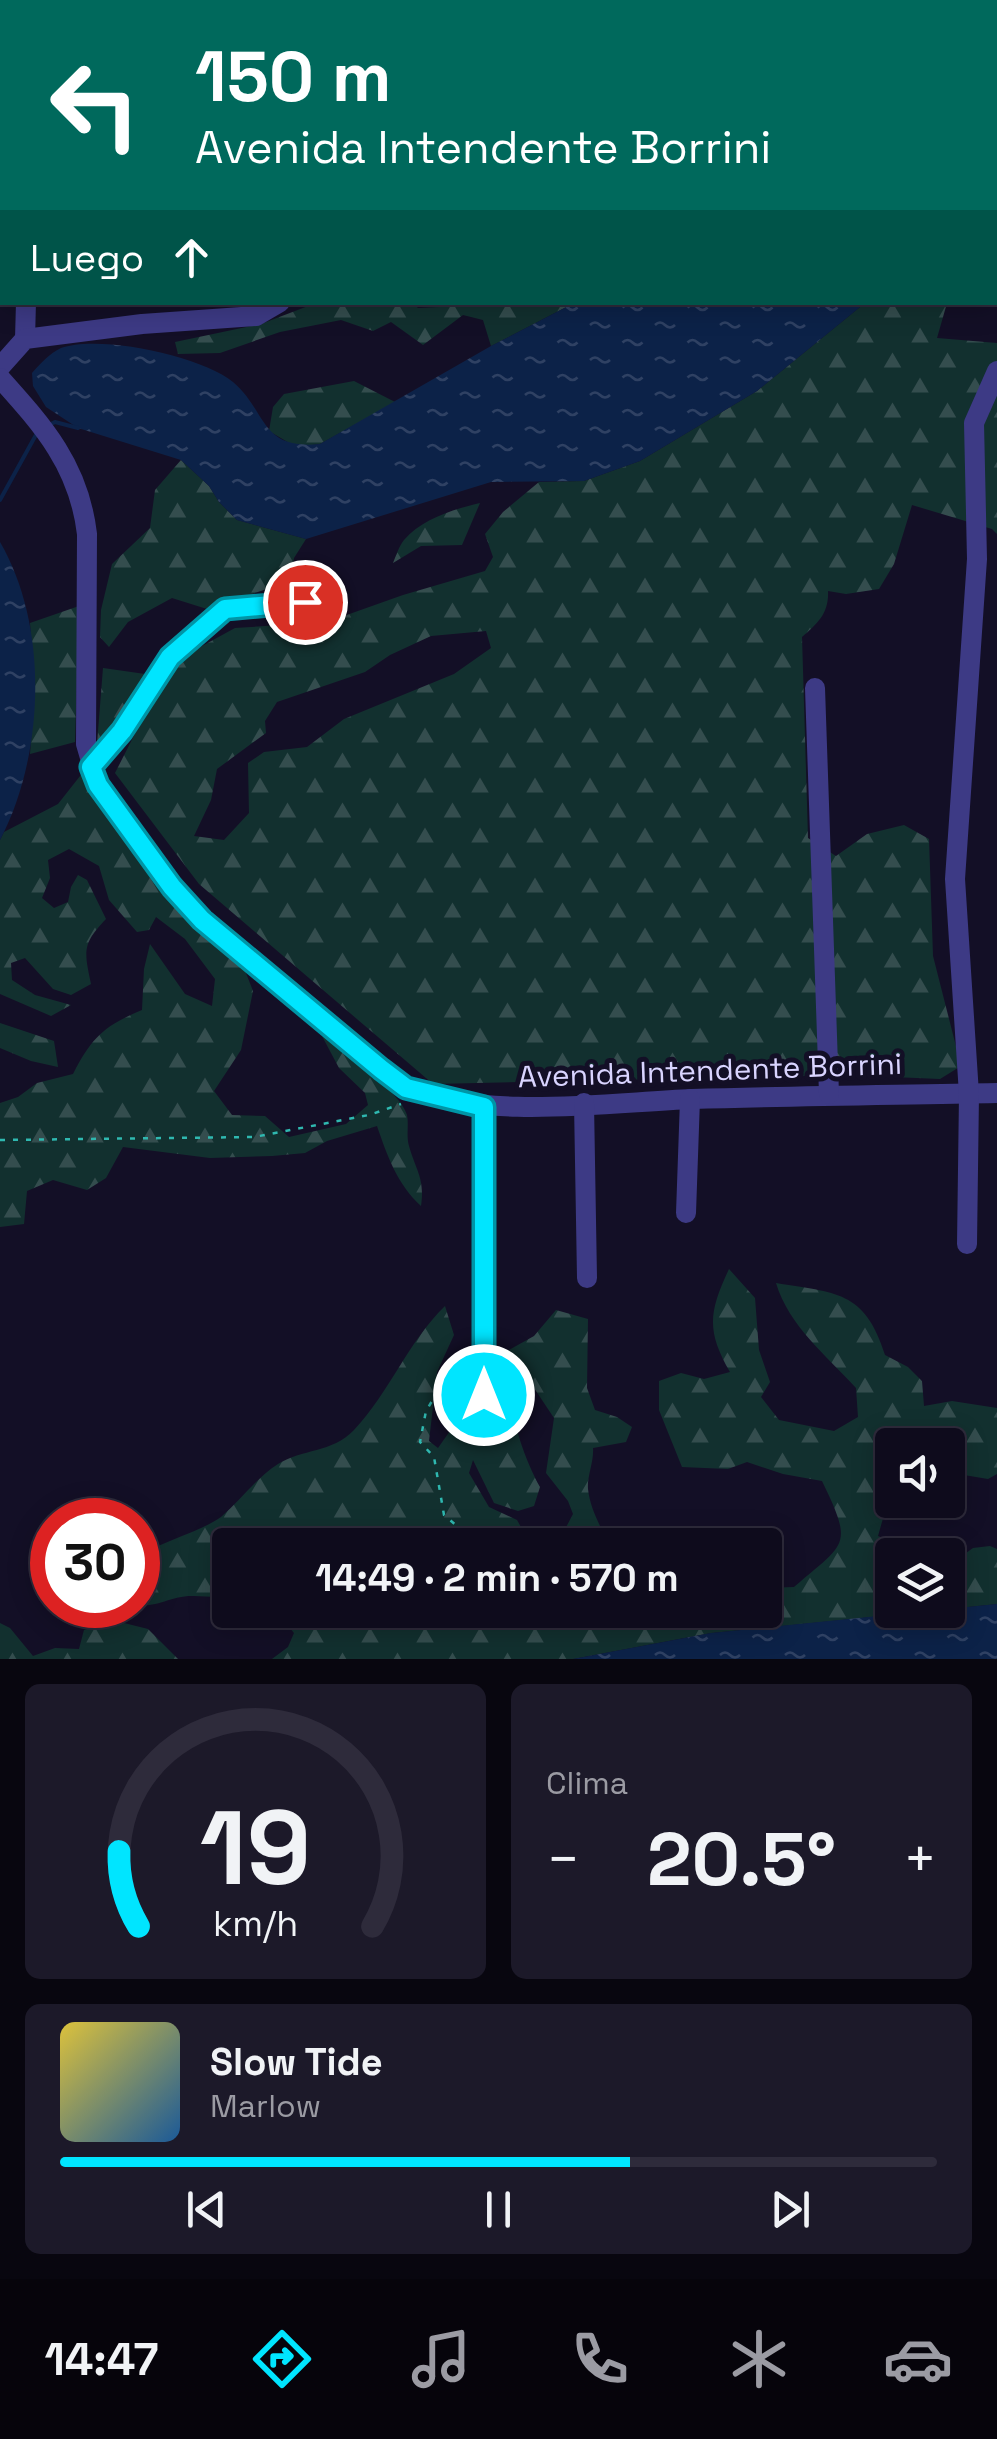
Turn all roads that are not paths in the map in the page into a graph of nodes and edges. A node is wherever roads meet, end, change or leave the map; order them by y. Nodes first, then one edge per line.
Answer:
1 (26, 305) edge
2 (275, 305) edge
3 (26, 338) junction
4 (0, 366) edge
5 (997, 371) edge
6 (0, 378) edge
7 (305, 602) dead end
8 (815, 688) dead end
9 (91, 767) junction
10 (829, 1094) junction
11 (969, 1094) junction
12 (997, 1094) edge
13 (690, 1100) junction
14 (584, 1103) junction
15 (484, 1107) junction
16 (686, 1212) dead end
17 (968, 1244) dead end
18 (587, 1278) dead end
19 (484, 1395) road end

1 - 3 street
2 - 3 street
3 - 4 street
5 - 11 street
6 - 9 street
7 - 9 street
8 - 10 street
9 - 15 street, Avenida Intendente Borrini
10 - 11 street, Avenida Intendente Borrini
10 - 13 street, Avenida Intendente Borrini
11 - 12 street, Avenida Intendente Borrini
11 - 17 street
13 - 14 street, Avenida Intendente Borrini
13 - 16 street
14 - 15 street, Avenida Intendente Borrini
14 - 18 street
15 - 19 street

